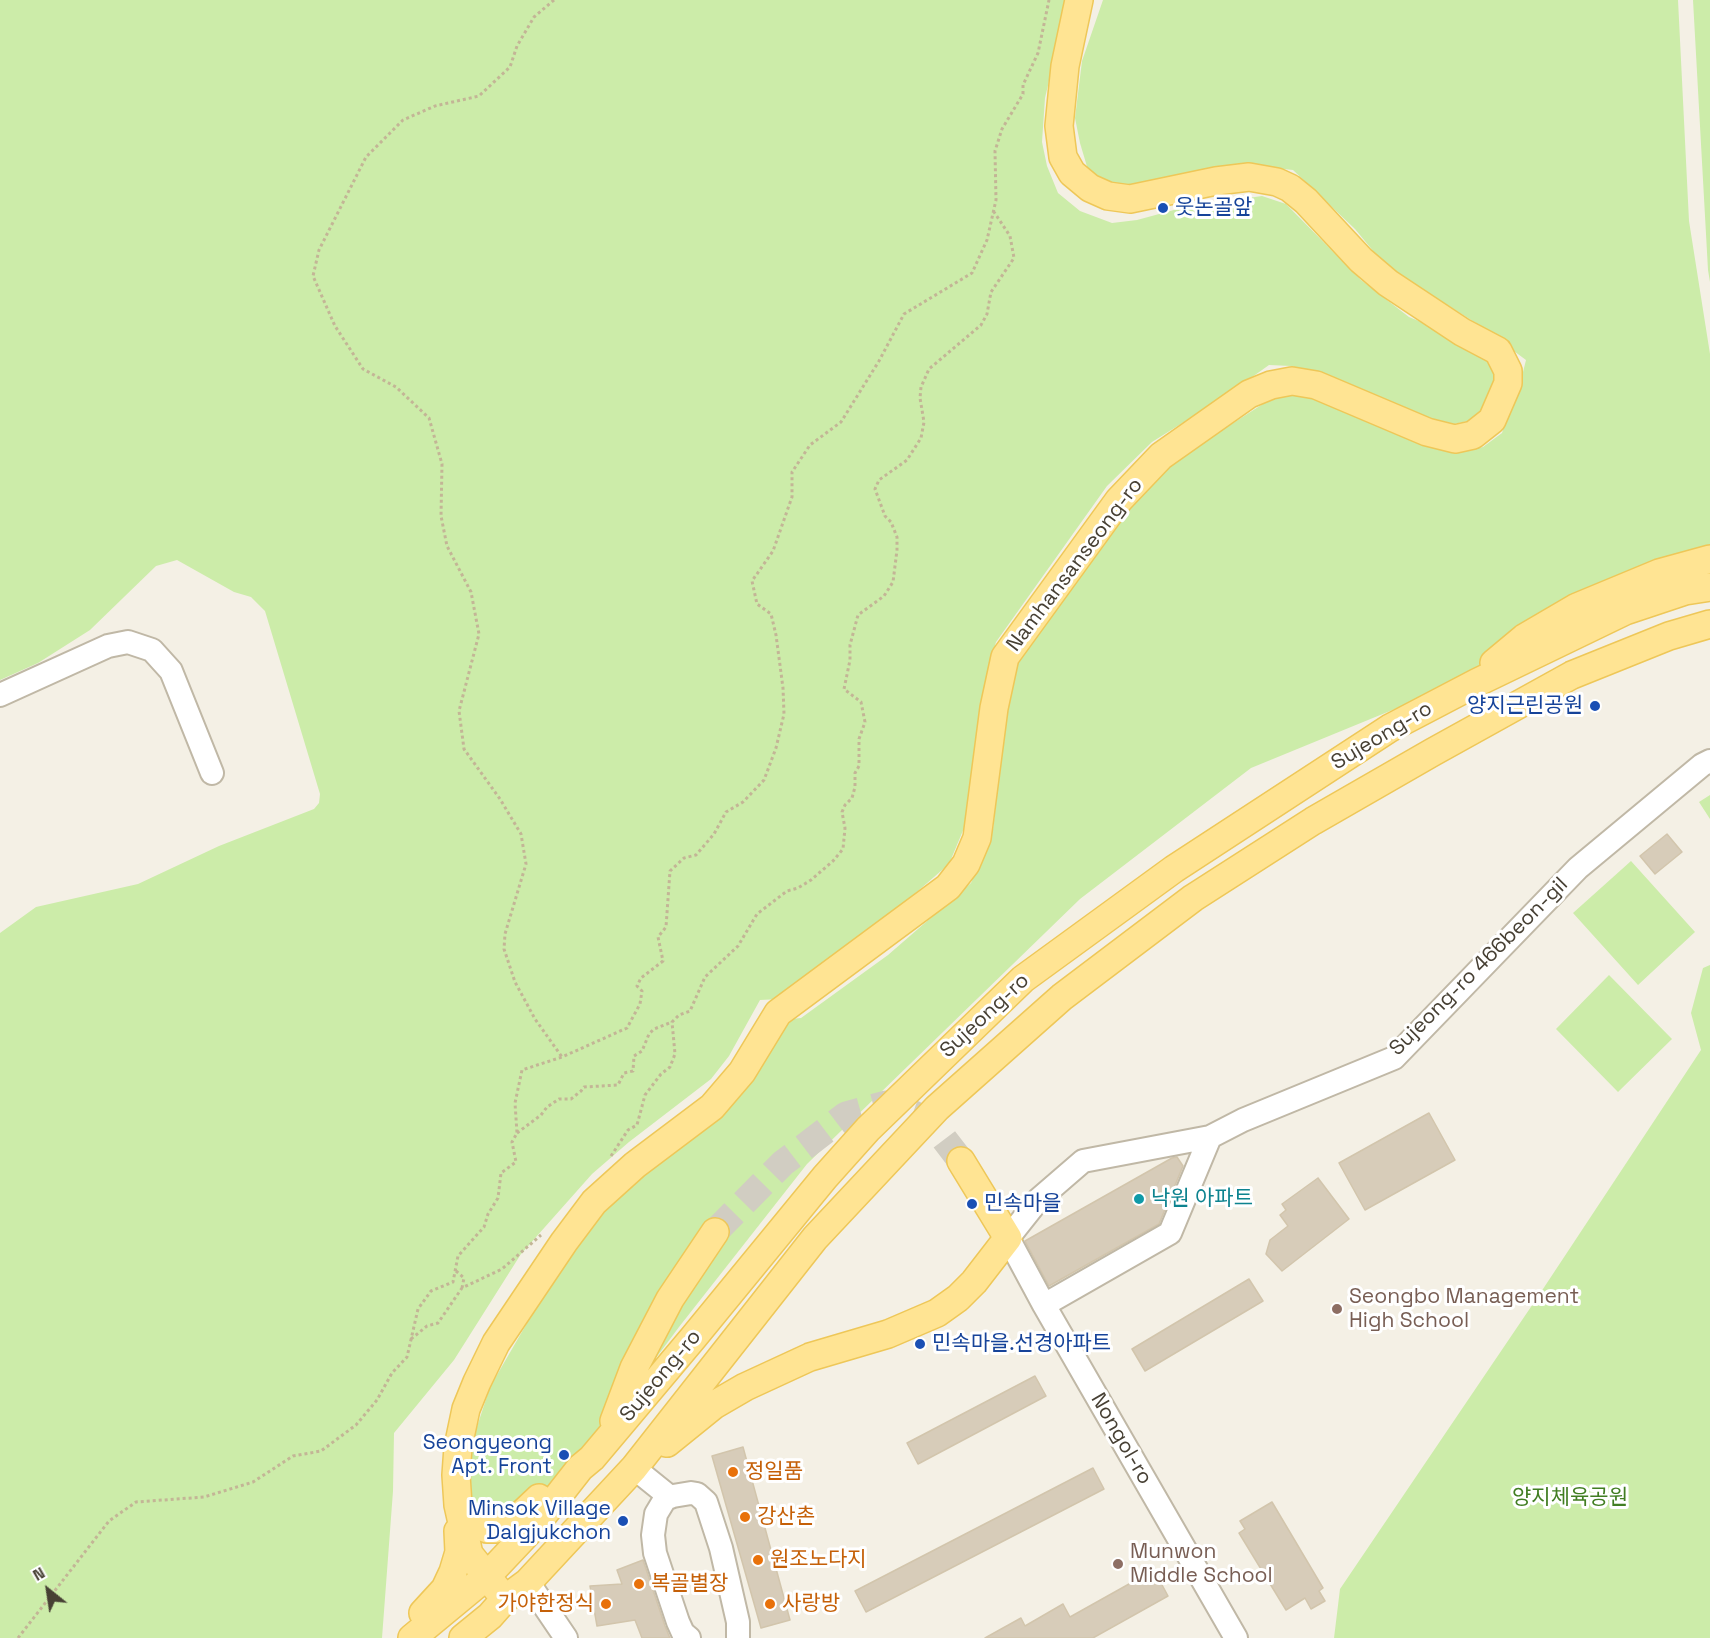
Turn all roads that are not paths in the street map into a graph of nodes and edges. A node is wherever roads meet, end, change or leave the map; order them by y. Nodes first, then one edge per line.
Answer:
1 (1079, 0) edge
2 (1710, 559) edge
3 (1710, 587) edge
4 (1710, 624) edge
5 (1464, 689) junction
6 (0, 695) edge
7 (1710, 760) edge
8 (212, 773) dead end
9 (1210, 1137) junction
10 (961, 1161) tunnel mouth
11 (715, 1232) tunnel mouth
12 (1008, 1238) junction
13 (1044, 1305) junction
14 (607, 1439) junction
15 (580, 1468) junction
16 (634, 1468) junction
17 (670, 1497) junction
18 (458, 1506) junction
19 (495, 1567) junction
20 (528, 1582) junction
21 (505, 1599) junction
22 (403, 1638) edge
23 (412, 1638) edge
24 (463, 1638) edge
25 (566, 1638) edge
26 (689, 1638) edge
27 (738, 1638) edge
28 (1236, 1638) edge

1 - 18 main road, Namhansanseong-ro
2 - 5 main road
3 - 5 main road, Sujeong-ro
4 - 16 main road, Sujeong-ro
5 - 14 main road, Sujeong-ro
6 - 8 street
7 - 9 street, Sujeong-ro 466beon-gil
9 - 12 street, Sujeong-ro 466beon-gil
9 - 13 street
10 - 12 main road
11 - 14 main road
12 - 13 street, Nongol-ro
12 - 16 main road
13 - 28 street, Nongol-ro
14 - 15 main road, Sujeong-ro
15 - 18 main road
15 - 19 main road, Sujeong-ro
16 - 17 street
16 - 20 main road, Sujeong-ro
17 - 26 street
17 - 27 street
18 - 19 main road, Namhansanseong-ro
18 - 22 main road
19 - 20 main road
19 - 21 main road
19 - 23 main road, Sujeong-ro
20 - 21 main road, Sujeong-ro
20 - 25 street
21 - 24 main road, Sujeong-ro

